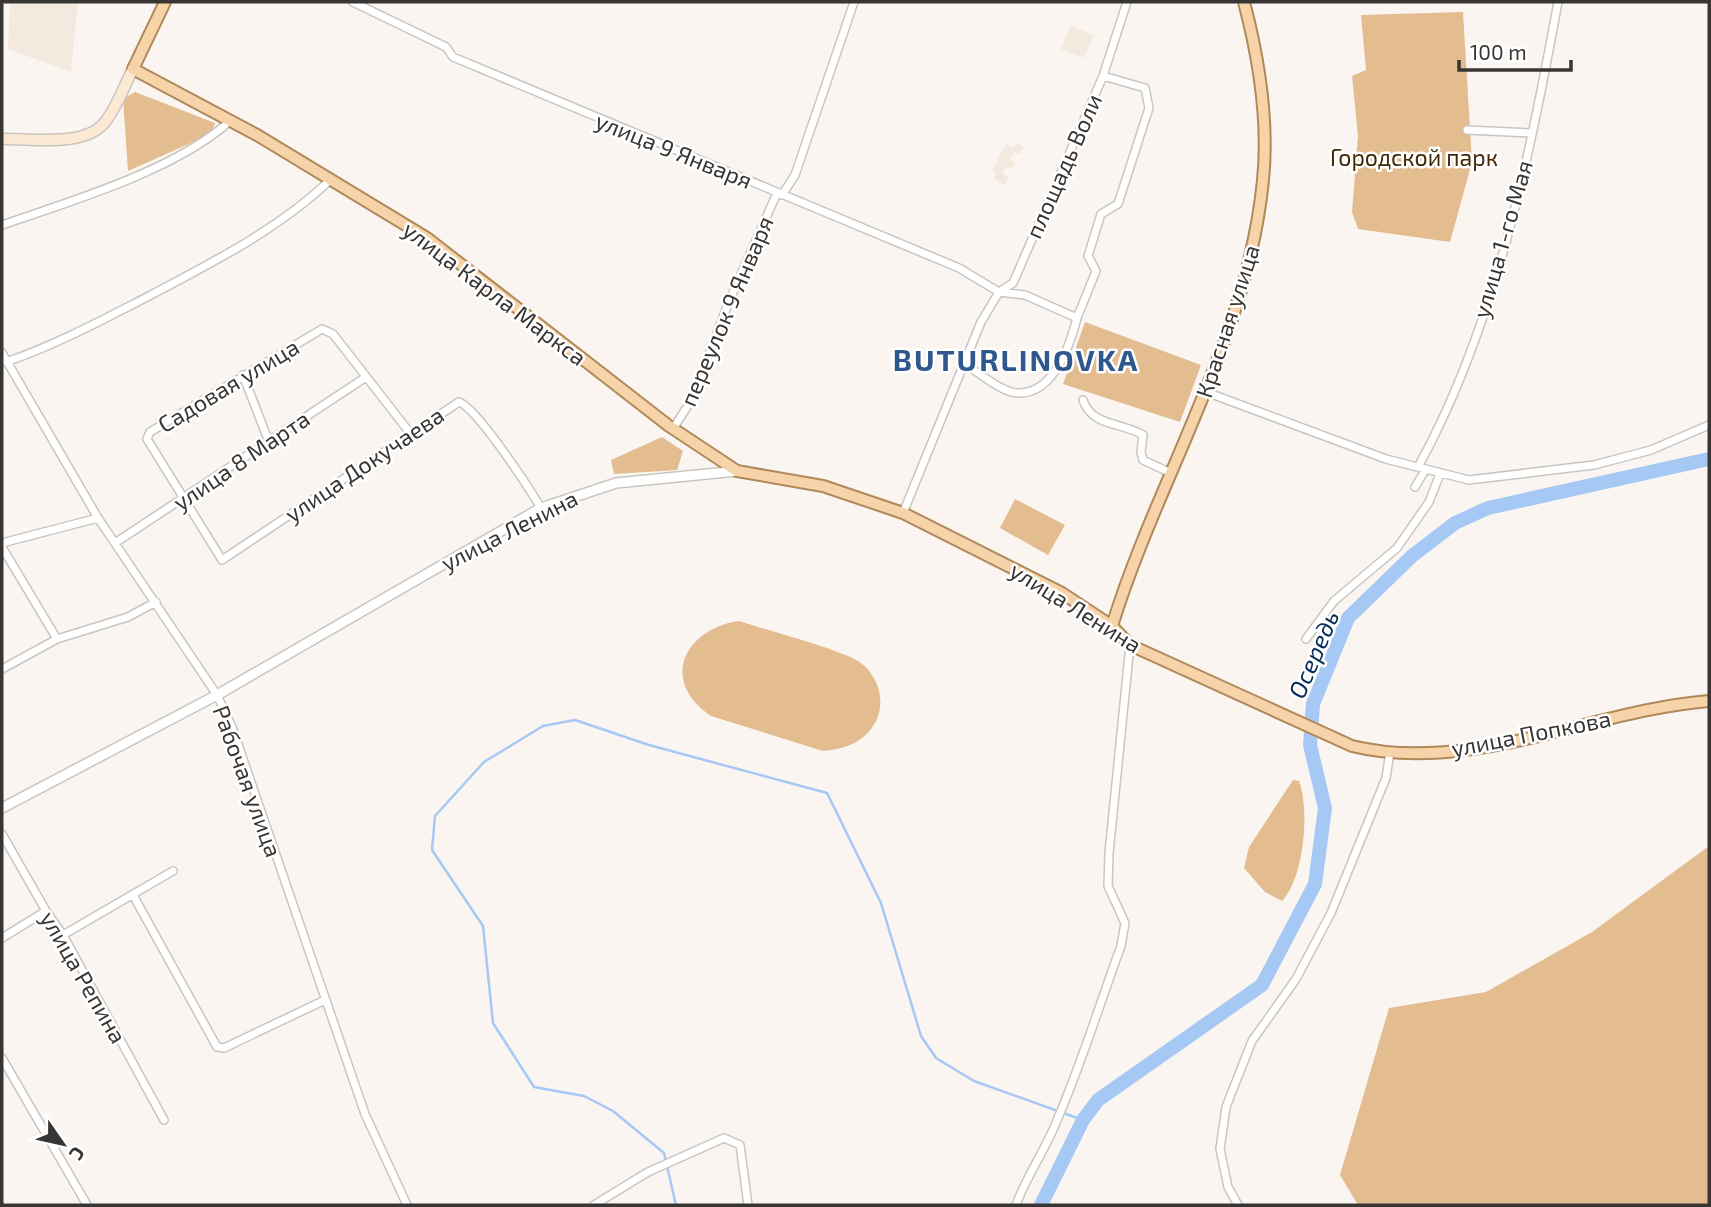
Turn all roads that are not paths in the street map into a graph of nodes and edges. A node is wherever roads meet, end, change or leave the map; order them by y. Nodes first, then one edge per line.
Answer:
1 (165, 2) edge
2 (353, 2) edge
3 (854, 2) edge
4 (1127, 2) edge
5 (1244, 2) edge
6 (1558, 2) edge
7 (133, 69) junction
8 (1103, 76) junction
9 (231, 120) junction
10 (1466, 130) dead end
11 (1531, 133) junction
12 (2, 139) edge
13 (330, 180) junction
14 (780, 194) junction
15 (2, 225) edge
16 (999, 292) junction
17 (1077, 318) junction
18 (3, 356) edge
19 (966, 365) junction
20 (243, 375) junction
21 (366, 377) junction
22 (1206, 392) junction
23 (1083, 400) dead end
24 (1709, 425) edge
25 (673, 429) junction
26 (410, 433) junction
27 (268, 442) junction
28 (1422, 468) junction
29 (737, 471) junction
30 (1171, 473) junction
31 (1440, 474) junction
32 (1416, 487) dead end
33 (182, 500) junction
34 (541, 509) junction
35 (903, 513) junction
36 (99, 518) junction
37 (115, 543) junction
38 (2, 545) edge
39 (228, 558) joint
40 (156, 602) junction
41 (1112, 626) junction
42 (57, 639) junction
43 (1306, 639) dead end
44 (1130, 645) junction
45 (2, 669) edge
46 (217, 695) junction
47 (1709, 701) edge
48 (1352, 746) joint
49 (1390, 752) junction
50 (2, 808) edge
51 (2, 834) edge
52 (173, 871) dead end
53 (133, 895) junction
54 (46, 911) junction
55 (63, 935) junction
56 (2, 938) edge
57 (325, 1000) junction
58 (2, 1058) edge
59 (164, 1120) dead end
60 (87, 1205) edge
61 (407, 1205) edge
62 (594, 1205) edge
63 (748, 1205) edge
64 (1016, 1205) edge
65 (1238, 1205) edge

1 - 7 main road
2 - 14 street, улица 9 Января
3 - 14 street, переулок 9 Января
4 - 8 street
5 - 22 main road, Красная улица
6 - 11 street, улица 1-го Мая
7 - 9 main road, улица Карла Маркса
7 - 12 main road
8 - 16 street, площадь Воли
8 - 17 street, площадь Воли
9 - 13 main road, улица Карла Маркса
9 - 15 street
10 - 11 street
11 - 28 street, улица 1-го Мая
13 - 18 street
13 - 25 main road, улица Карла Маркса
14 - 16 street, улица 9 Января
14 - 25 street, переулок 9 Января
16 - 17 street
16 - 19 street, площадь Воли
17 - 19 street, площадь Воли
18 - 36 street, Рабочая улица
19 - 35 street, площадь Воли
20 - 21 street, Садовая улица
20 - 27 street
20 - 33 street, Садовая улица
21 - 26 street, Садовая улица
21 - 27 street, улица 8 Марта
22 - 28 street
22 - 30 main road, Красная улица
23 - 30 street
24 - 31 street
25 - 29 main road, улица Карла Маркса
26 - 34 street, улица Докучаева
26 - 39 street, улица Докучаева
27 - 33 street, улица 8 Марта
28 - 31 street
28 - 32 street, улица 1-го Мая
29 - 34 street, улица Ленина
29 - 35 main road, улица Ленина
30 - 41 main road, Красная улица
31 - 43 street
33 - 37 street, улица 8 Марта
33 - 39 street, Садовая улица
34 - 46 street, улица Ленина
35 - 41 main road, улица Ленина
36 - 37 street, Рабочая улица
36 - 38 street
37 - 40 street, Рабочая улица
38 - 42 street
40 - 42 street
40 - 46 street, Рабочая улица
41 - 44 main road, улица Ленина
42 - 45 street
44 - 48 main road, улица Ленина
44 - 64 street
46 - 50 street, улица Ленина
46 - 57 street, Рабочая улица
47 - 49 main road, улица Попкова
48 - 49 main road, улица Попкова
49 - 65 street
51 - 54 street, улица Репина
52 - 53 street
53 - 55 street
53 - 57 street
54 - 55 street, улица Репина
54 - 56 street
55 - 59 street, улица Репина
57 - 61 street, Рабочая улица
58 - 60 street
62 - 63 street

